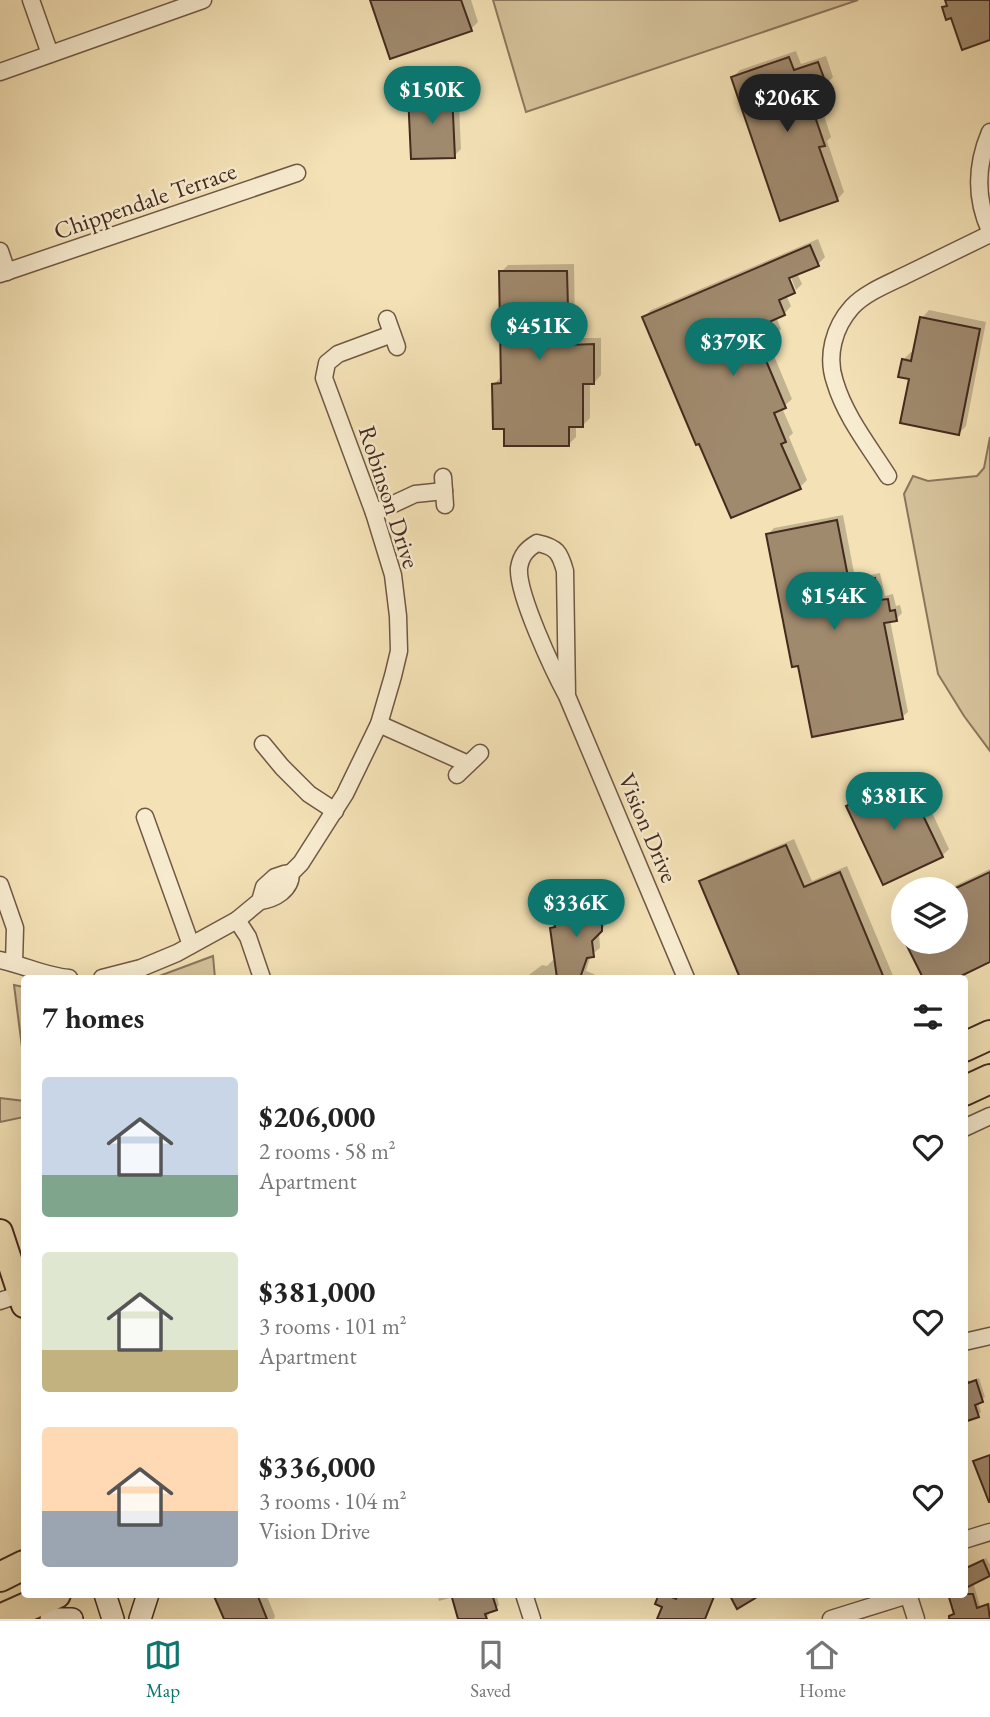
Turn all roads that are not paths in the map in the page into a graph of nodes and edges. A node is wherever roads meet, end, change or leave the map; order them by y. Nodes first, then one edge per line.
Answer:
1 (31, 0) edge
2 (203, 0) edge
3 (50, 54) junction
4 (0, 72) edge
5 (990, 132) edge
6 (297, 173) dead end
7 (990, 233) edge
8 (0, 251) edge
9 (4, 273) edge
10 (392, 333) dead end
11 (888, 476) dead end
12 (444, 491) dead end
13 (374, 513) junction
14 (567, 696) junction
15 (379, 724) junction
16 (263, 744) dead end
17 (469, 764) dead end
18 (334, 811) junction
19 (144, 817) dead end
20 (0, 885) edge
21 (237, 920) junction
22 (191, 945) junction
23 (7, 961) edge
24 (47, 975) edge
25 (114, 975) edge
26 (261, 975) edge
27 (685, 975) edge
28 (990, 1035) edge
29 (968, 1045) edge
30 (990, 1079) edge
31 (968, 1089) edge
32 (990, 1116) edge
33 (968, 1126) edge
34 (0, 1231) edge
35 (15, 1300) edge
36 (990, 1336) edge
37 (968, 1341) edge
38 (990, 1532) edge
39 (968, 1539) edge
40 (21, 1566) edge
41 (0, 1577) edge
42 (49, 1598) edge
43 (105, 1598) edge
44 (133, 1598) edge
45 (147, 1598) edge
46 (525, 1598) edge
47 (898, 1598) edge
48 (909, 1598) edge
49 (15, 1617) edge
50 (51, 1619) edge
51 (72, 1619) edge
52 (113, 1619) edge
53 (140, 1619) edge
54 (532, 1619) edge
55 (831, 1619) edge
56 (916, 1619) edge

1 - 3 street
2 - 3 street
3 - 4 street
5 - 7 street
6 - 9 street, Chippendale Terrace
7 - 11 street
8 - 9 street, Chippendale Terrace
10 - 13 street, Robinson Drive
12 - 13 street
13 - 15 street, Robinson Drive
14 - 14 street, Vision Drive
14 - 27 street, Vision Drive
15 - 17 street
15 - 18 street, Robinson Drive
16 - 18 street
18 - 21 street, Robinson Drive
19 - 22 street
20 - 23 street
21 - 22 street, Robinson Drive
21 - 26 street
22 - 25 street, Robinson Drive
23 - 24 street
28 - 29 highway
30 - 31 highway
32 - 33 street
34 - 35 main road
36 - 37 street
38 - 39 street
40 - 41 highway
42 - 49 highway
43 - 52 main road
44 - 53 main road
45 - 53 main road
46 - 54 street
47 - 55 street
48 - 56 street
50 - 51 main road

